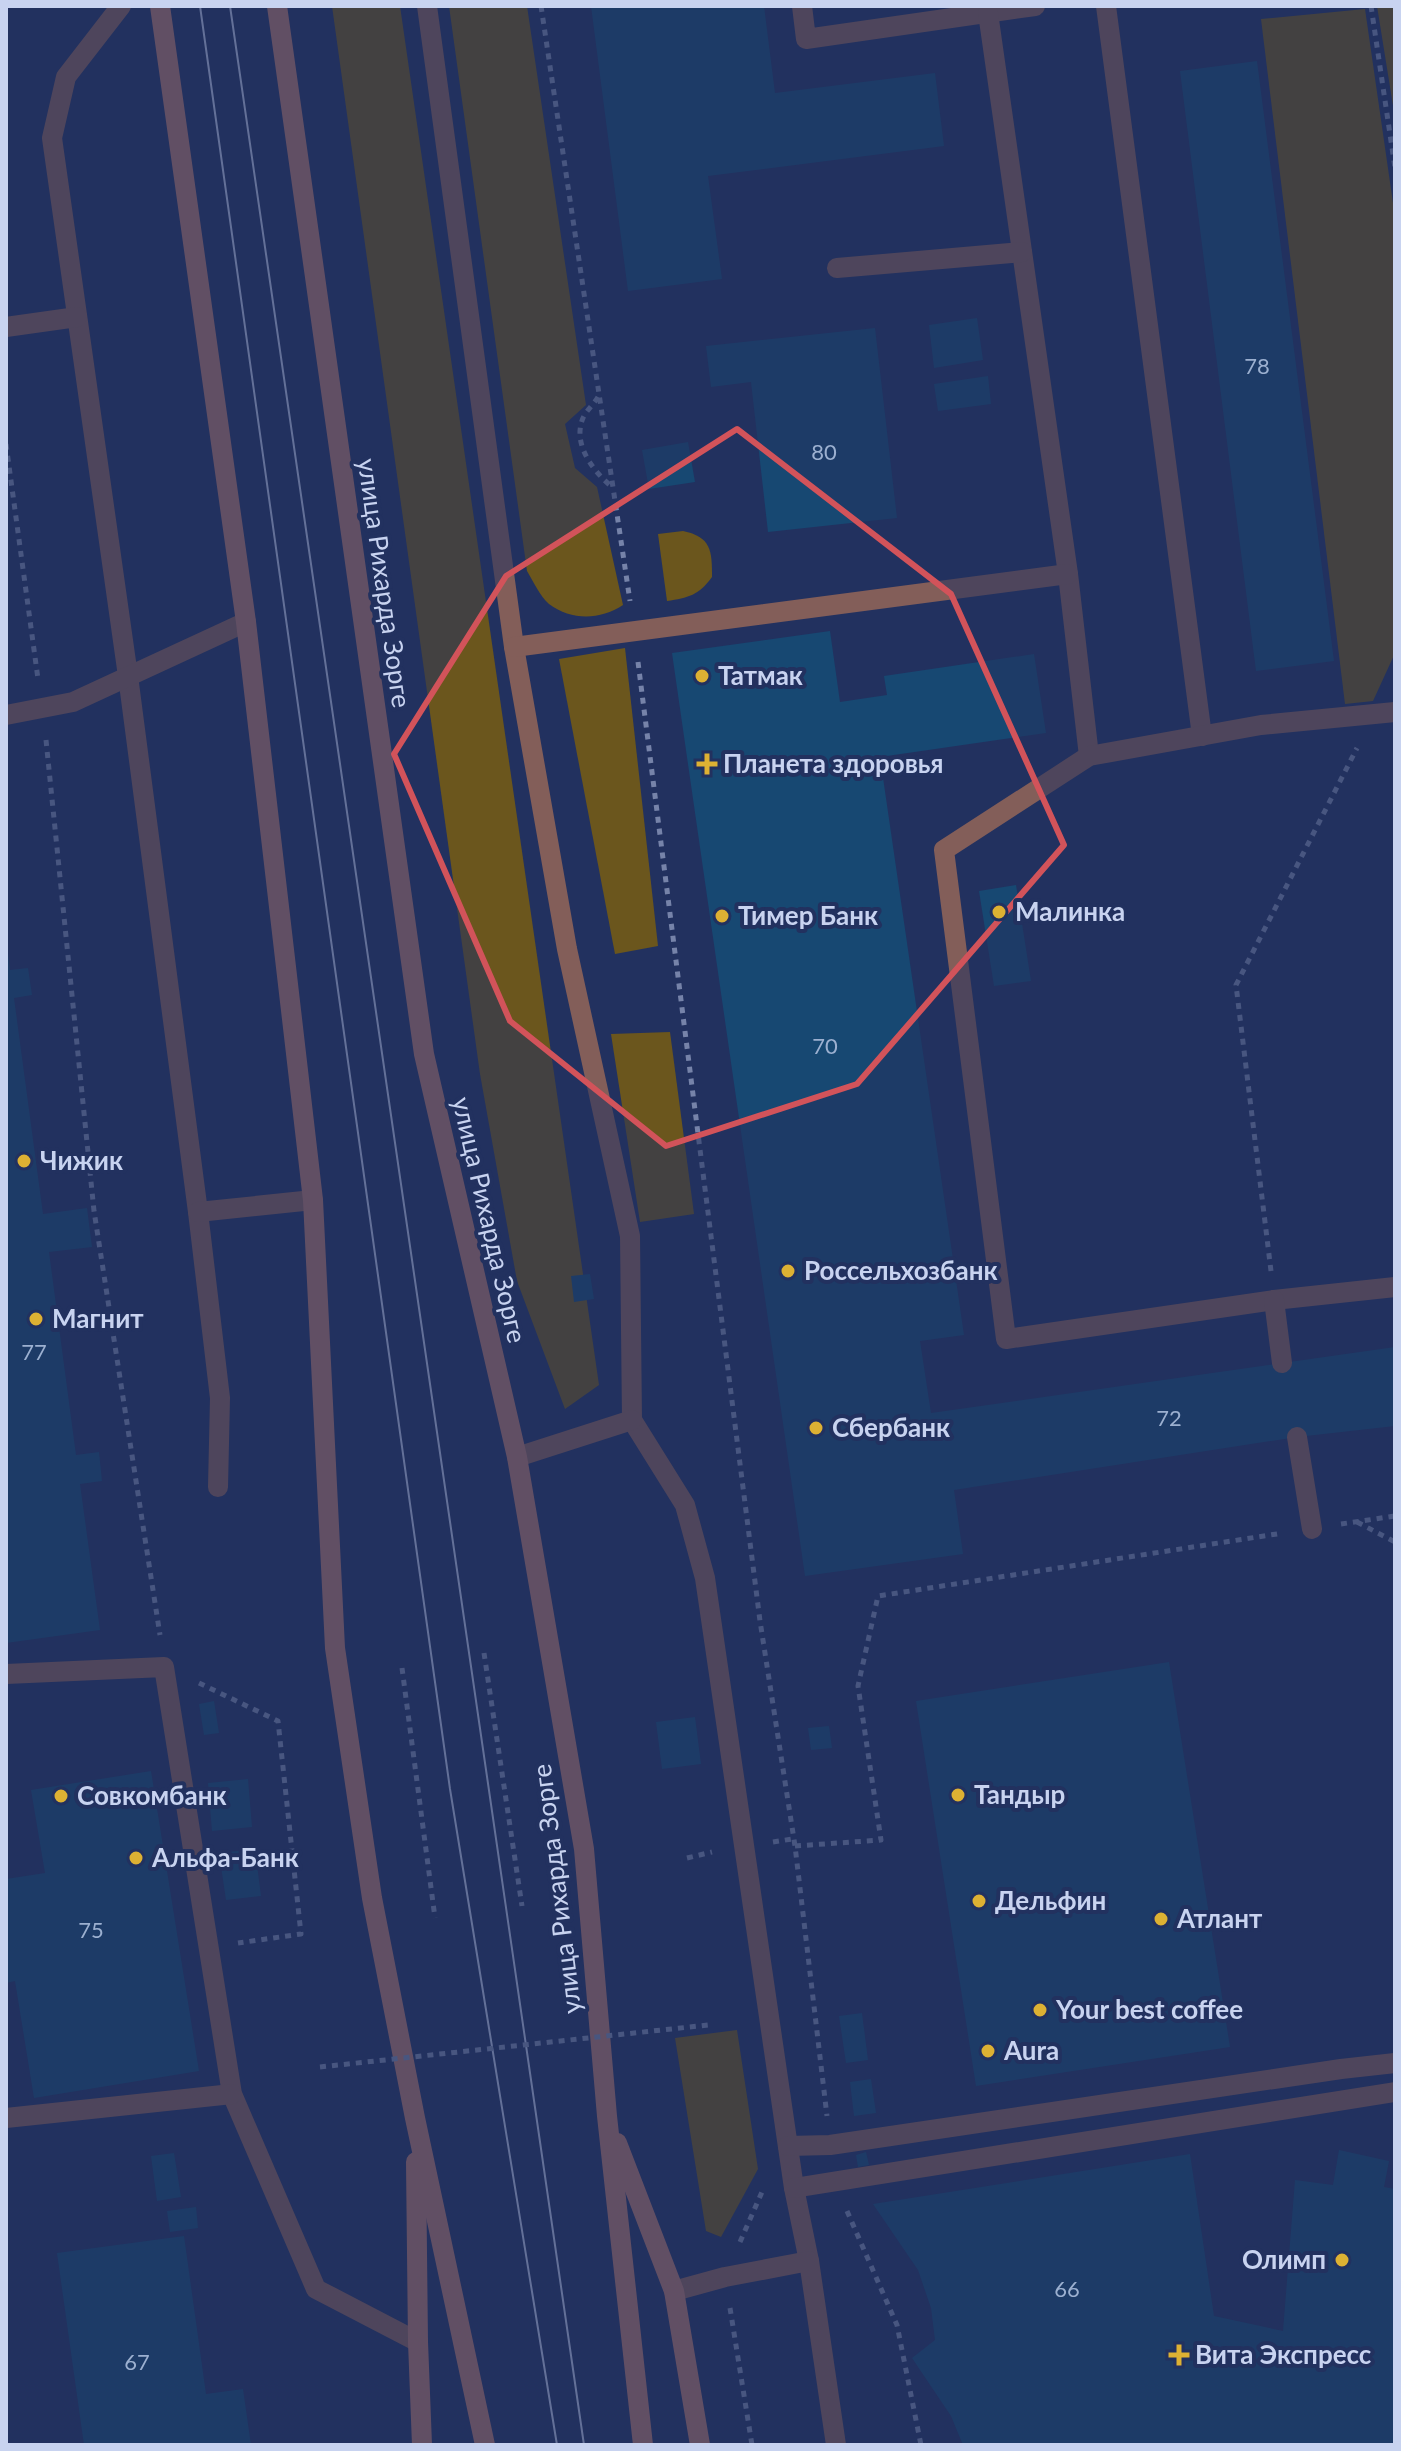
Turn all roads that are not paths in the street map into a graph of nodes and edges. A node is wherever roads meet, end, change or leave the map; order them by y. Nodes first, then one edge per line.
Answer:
1 (121, 6) edge
2 (160, 6) edge
3 (277, 6) edge
4 (427, 6) edge
5 (802, 6) edge
6 (1035, 6) edge
7 (1106, 6) edge
8 (988, 13) junction
9 (1022, 252) junction
10 (837, 268) dead end
11 (77, 317) junction
12 (6, 327) edge
13 (1068, 574) junction
14 (246, 622) junction
15 (514, 647) junction
16 (128, 676) junction
17 (1395, 712) edge
18 (6, 715) edge
19 (1202, 736) junction
20 (1089, 756) junction
21 (313, 1200) junction
22 (198, 1212) junction
23 (1395, 1287) edge
24 (1274, 1300) junction
25 (1282, 1363) dead end
26 (632, 1420) junction
27 (1297, 1437) dead end
28 (517, 1457) junction
29 (218, 1487) dead end
30 (1312, 1529) road end
31 (6, 1674) edge
32 (1395, 2063) edge
33 (1395, 2092) edge
34 (232, 2094) junction
35 (607, 2116) junction
36 (6, 2118) edge
37 (415, 2118) junction
38 (788, 2146) junction
39 (794, 2188) junction
40 (809, 2261) junction
41 (674, 2291) junction
42 (418, 2342) junction
43 (422, 2445) edge
44 (485, 2445) edge
45 (643, 2445) edge
46 (700, 2445) edge
47 (836, 2445) edge

1 - 11 lane
2 - 14 main road
3 - 28 main road, улица Рихарда Зорге
4 - 15 lane
5 - 8 lane
6 - 8 lane
7 - 19 lane
8 - 9 lane
9 - 10 lane
9 - 13 lane
11 - 12 lane
11 - 16 lane
13 - 15 lane
13 - 20 lane
14 - 16 lane
14 - 21 main road
15 - 26 lane
16 - 18 lane
16 - 22 lane
17 - 19 lane
19 - 20 lane
20 - 24 lane
21 - 22 lane
21 - 37 main road
22 - 29 lane
23 - 24 lane
24 - 25 lane
26 - 28 lane
26 - 38 lane
27 - 30 lane
28 - 35 main road, улица Рихарда Зорге
31 - 34 lane
32 - 38 lane
33 - 39 lane
34 - 36 lane
34 - 42 lane
35 - 41 main road
35 - 45 main road, улица Рихарда Зорге
37 - 42 main road
37 - 44 main road
38 - 39 lane
39 - 40 lane
40 - 41 lane
40 - 47 lane
41 - 46 main road
42 - 43 main road

